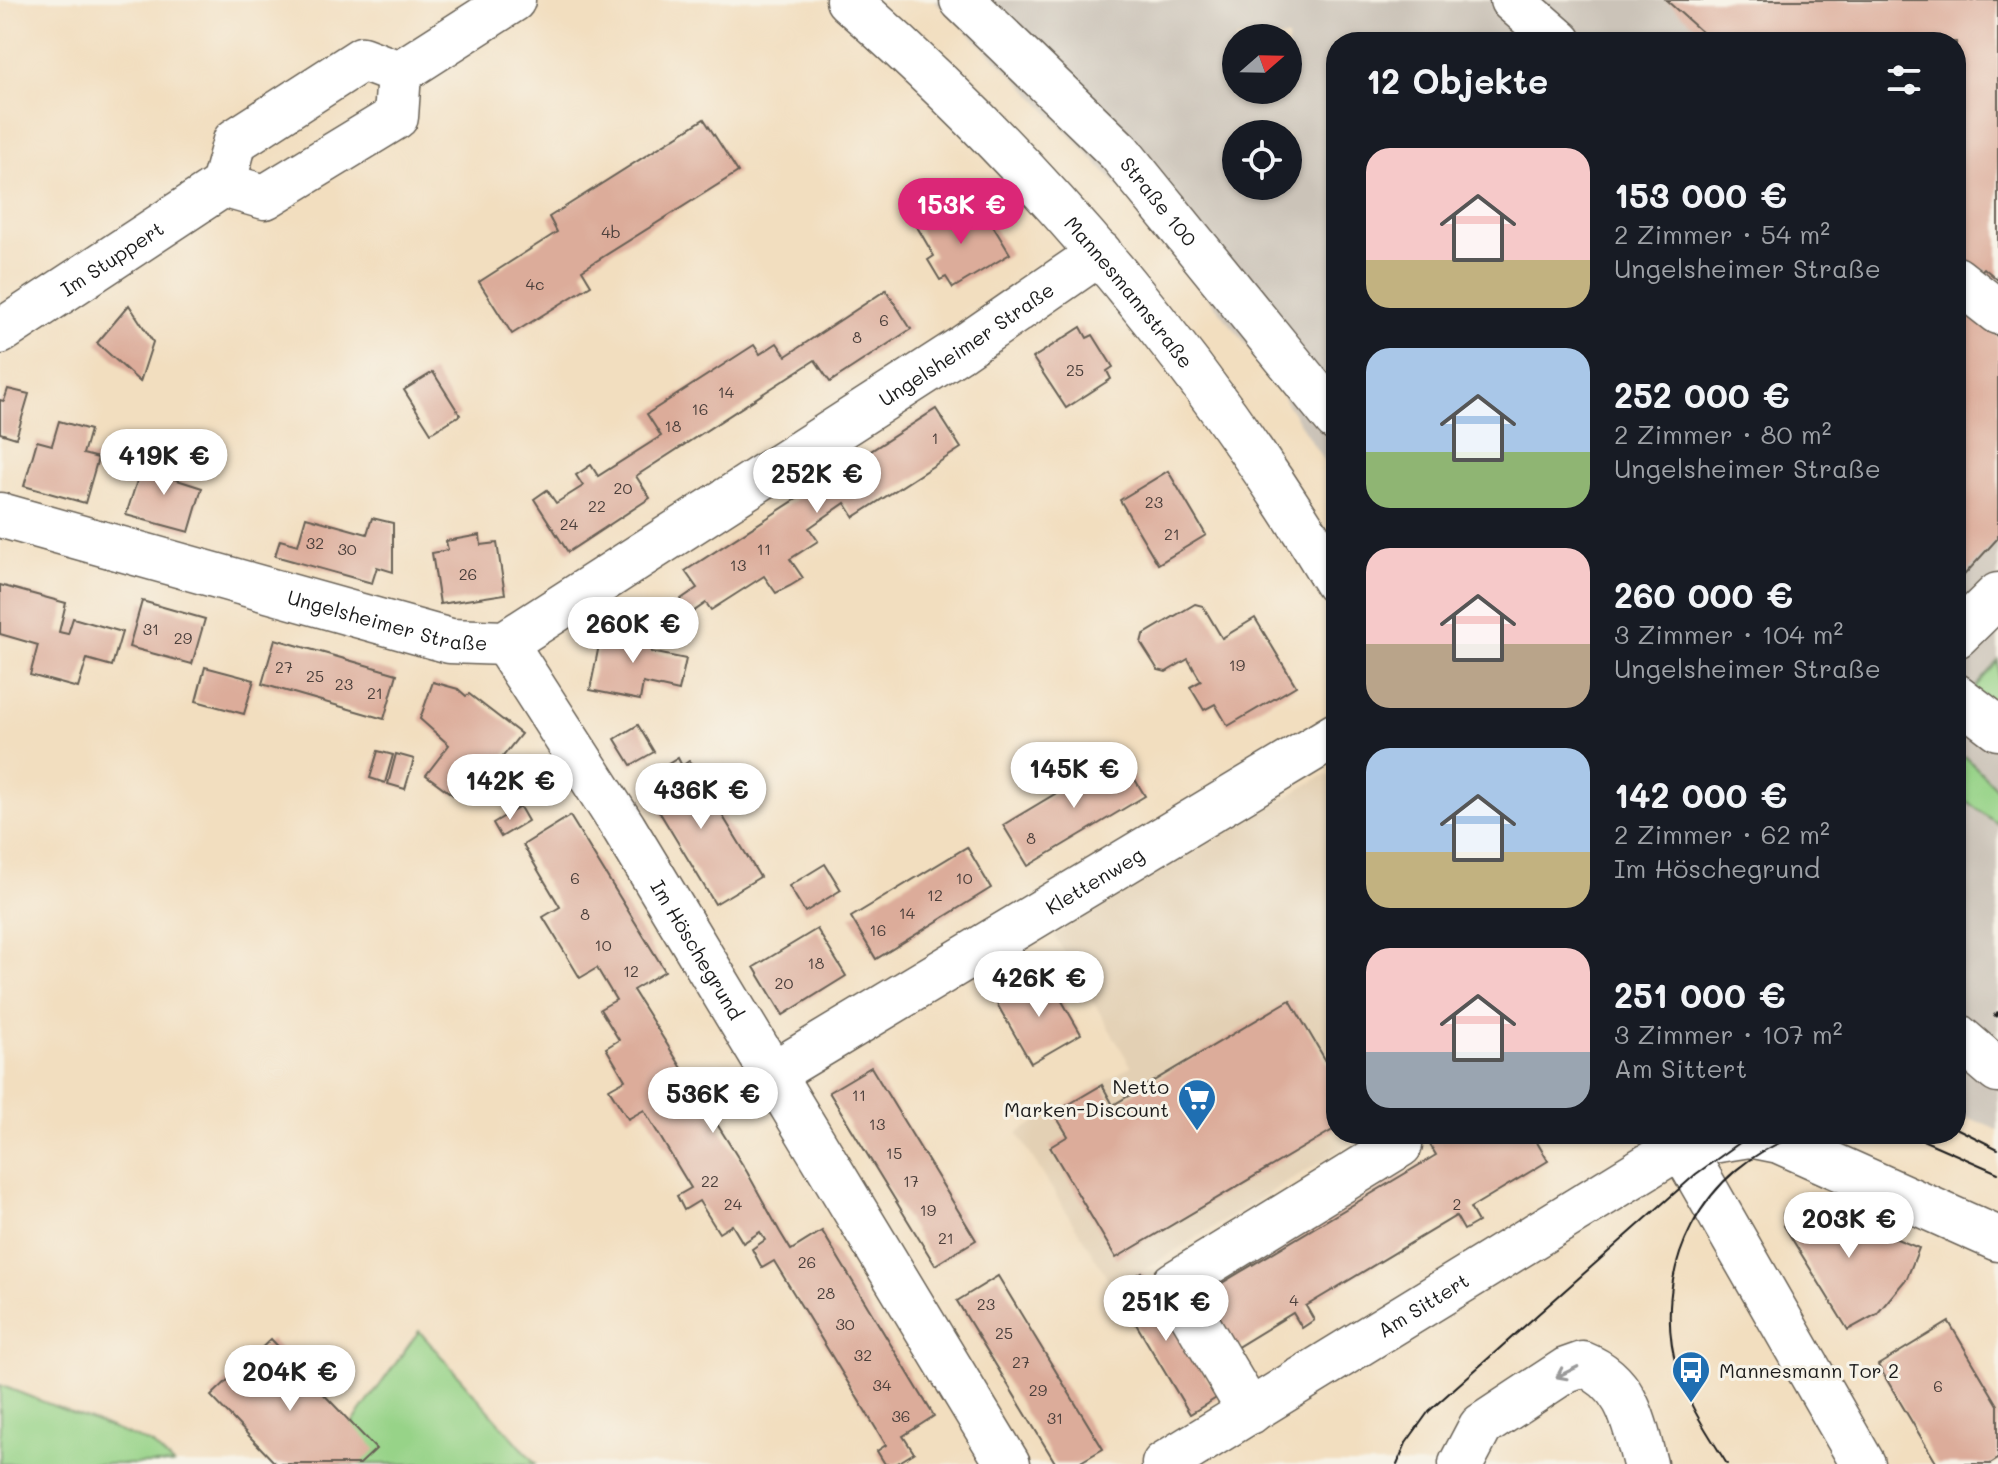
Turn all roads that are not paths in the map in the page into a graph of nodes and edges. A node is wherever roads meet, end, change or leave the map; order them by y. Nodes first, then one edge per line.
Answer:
1 (513, 0) edge
2 (848, 0) edge
3 (962, 0) edge
4 (1512, 0) edge
5 (1549, 32) edge
6 (399, 73) junction
7 (223, 185) junction
8 (1100, 253) junction
9 (1966, 287) edge
10 (1998, 312) edge
11 (0, 332) edge
12 (1326, 407) edge
13 (0, 515) edge
14 (1326, 566) edge
15 (1998, 595) edge
16 (1966, 626) edge
17 (505, 643) junction
18 (1966, 704) edge
19 (1998, 728) edge
20 (1326, 741) edge
21 (1966, 1044) edge
22 (1998, 1071) edge
23 (772, 1074) junction
24 (1671, 1144) edge
25 (1679, 1144) edge
26 (1786, 1144) edge
27 (1400, 1145) dead end
28 (1998, 1239) edge
29 (1250, 1412) junction
30 (1008, 1464) edge
31 (1164, 1464) edge
32 (1461, 1464) edge
33 (1645, 1464) edge
34 (1863, 1464) edge

1 - 6 street
2 - 8 street, Mannesmannstraße
3 - 12 street, Straße 100
4 - 5 street
6 - 7 street
6 - 7 street
7 - 11 street, Im Stuppert
8 - 14 street, Mannesmannstraße
8 - 17 street, Ungelsheimer Straße
9 - 10 street
13 - 17 street, Ungelsheimer Straße
15 - 16 street
17 - 23 street, Im Höschegrund
18 - 19 street
20 - 23 street, Klettenweg
21 - 22 street
23 - 30 street, Im Höschegrund
24 - 29 street, Am Sittert
25 - 34 street
26 - 28 street
27 - 29 street
29 - 31 street, Am Sittert
33 -> 32 street

